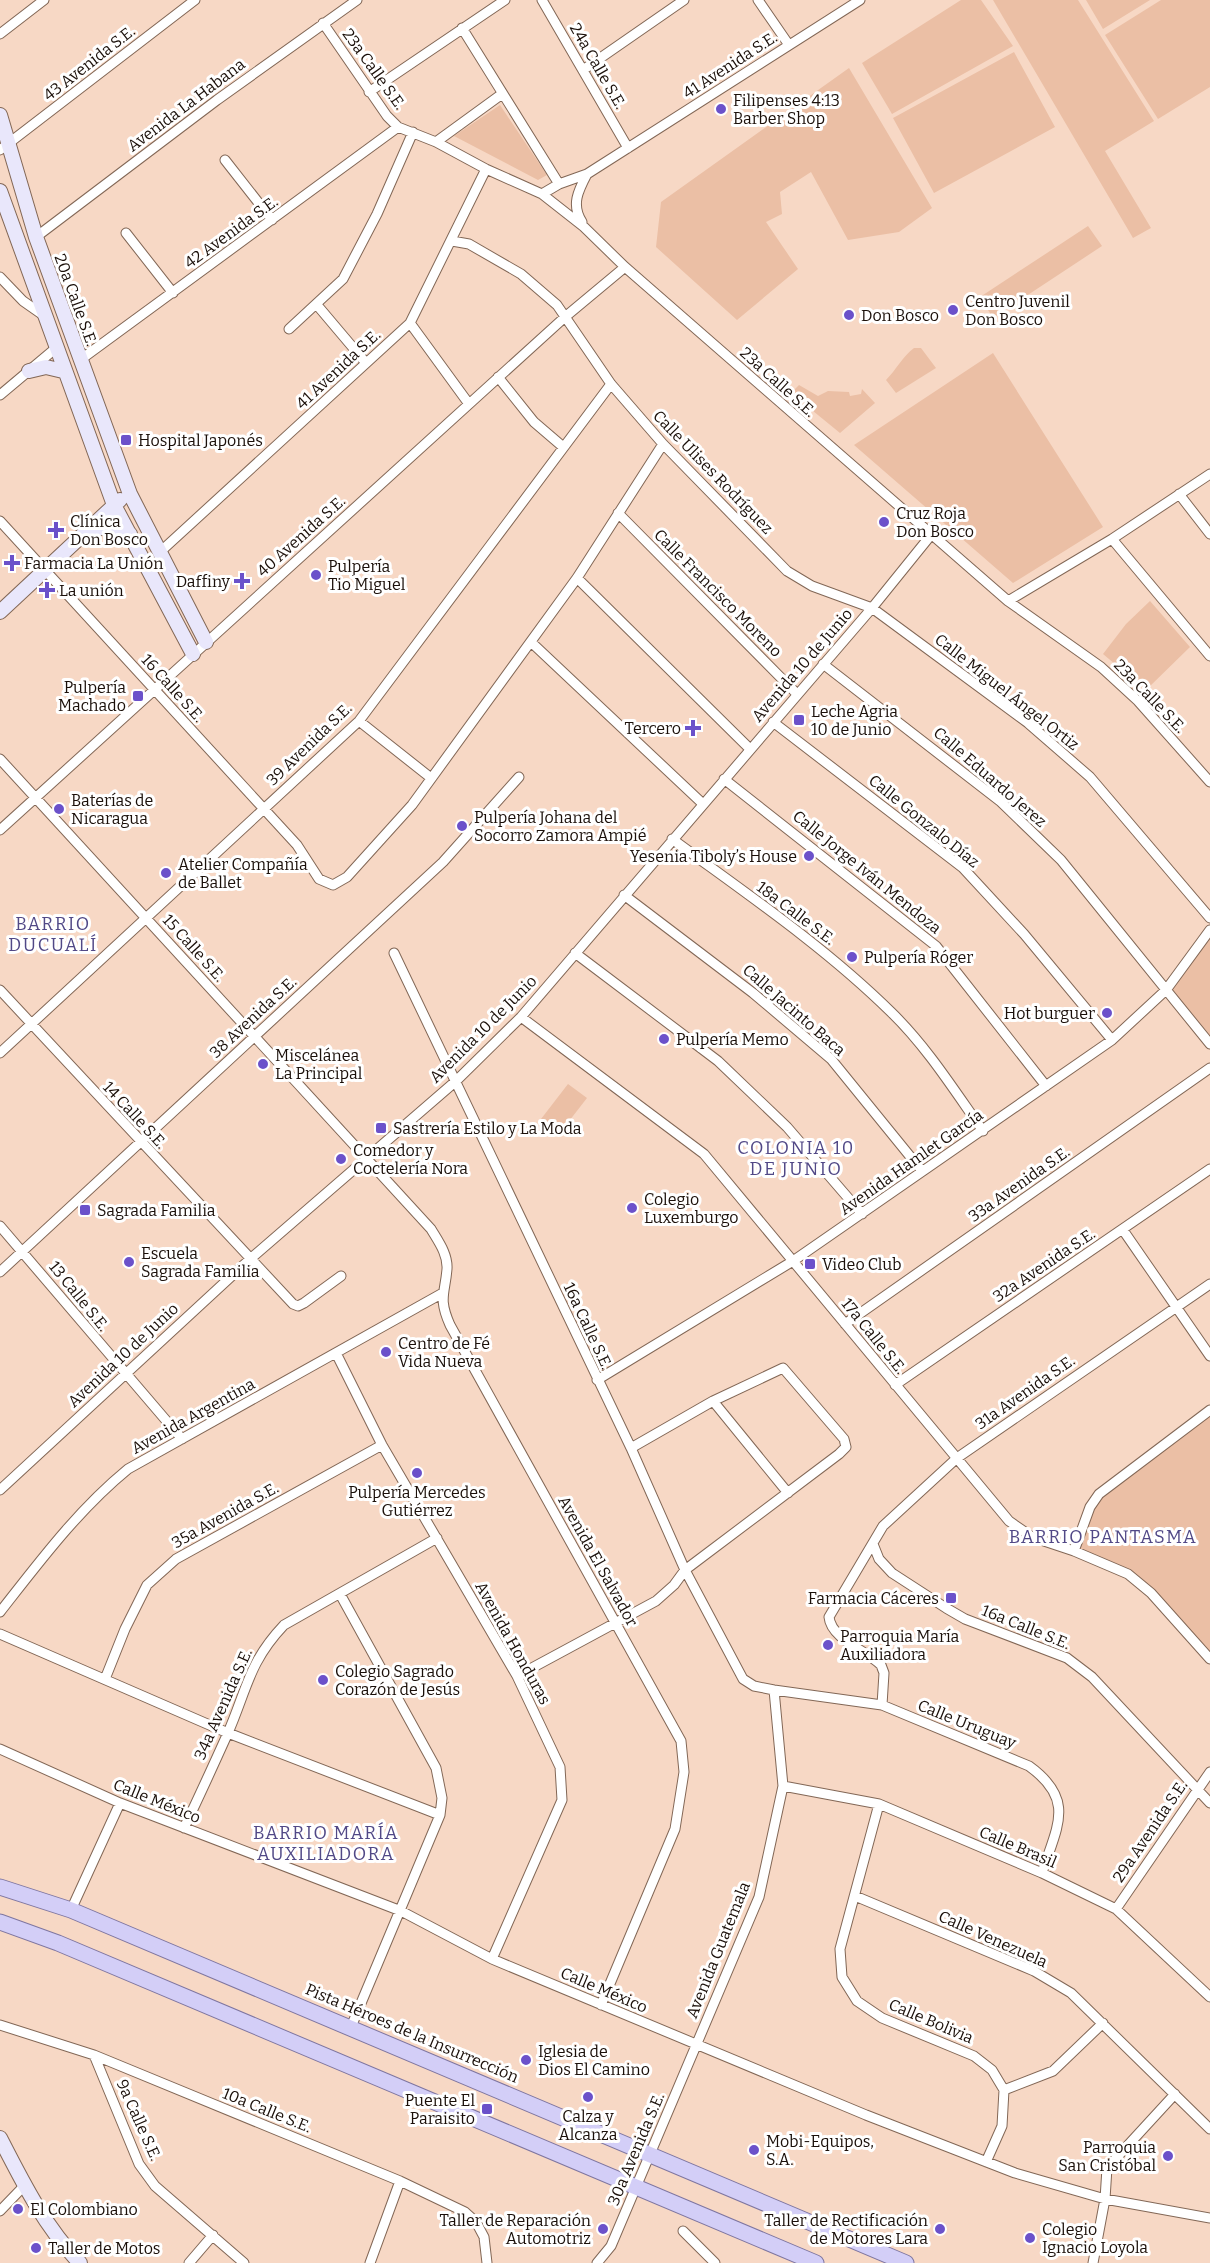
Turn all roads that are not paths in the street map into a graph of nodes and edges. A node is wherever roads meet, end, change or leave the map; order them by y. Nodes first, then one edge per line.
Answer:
1 (44, 0) edge
2 (195, 0) edge
3 (357, 0) edge
4 (505, 0) edge
5 (542, 0) edge
6 (684, 0) edge
7 (758, 0) edge
8 (860, 0) edge
9 (323, 23) junction
10 (462, 28) junction
11 (0, 34) edge
12 (789, 45) junction
13 (583, 70) junction
14 (369, 92) junction
15 (502, 94) junction
16 (0, 115) edge
17 (398, 127) junction
18 (413, 132) junction
19 (436, 142) junction
20 (4, 147) edge
21 (628, 148) junction
22 (225, 160) dead end
23 (486, 169) junction
24 (587, 174) junction
25 (559, 184) junction
26 (0, 191) edge
27 (542, 194) junction
28 (272, 220) junction
29 (584, 227) junction
30 (126, 233) dead end
31 (36, 237) junction
32 (452, 241) junction
33 (625, 267) junction
34 (0, 277) edge
35 (173, 294) junction
36 (317, 305) junction
37 (43, 315) junction
38 (565, 317) junction
39 (410, 323) junction
40 (289, 329) dead end
41 (56, 348) junction
42 (80, 360) junction
43 (366, 363) junction
44 (29, 371) junction
45 (63, 371) junction
46 (498, 378) junction
47 (611, 384) junction
48 (0, 395) edge
49 (469, 404) junction
50 (663, 444) junction
51 (562, 446) junction
52 (1210, 474) edge
53 (130, 494) junction
54 (1179, 494) junction
55 (114, 505) junction
56 (618, 513) junction
57 (0, 521) edge
58 (87, 530) junction
59 (130, 534) junction
60 (1210, 534) edge
61 (931, 535) junction
62 (1112, 538) junction
63 (159, 552) junction
64 (45, 571) junction
65 (577, 579) junction
66 (1008, 601) junction
67 (872, 608) junction
68 (0, 612) edge
69 (206, 642) junction
70 (532, 643) junction
71 (193, 654) junction
72 (1210, 656) edge
73 (823, 664) junction
74 (155, 690) junction
75 (797, 694) junction
76 (359, 721) junction
77 (773, 722) junction
78 (750, 749) junction
79 (0, 759) edge
80 (519, 777) dead end
81 (431, 778) junction
82 (724, 779) junction
83 (1210, 782) edge
84 (36, 798) junction
85 (703, 804) junction
86 (263, 809) junction
87 (0, 830) edge
88 (672, 839) junction
89 (624, 895) junction
90 (147, 918) junction
91 (1210, 918) edge
92 (1210, 930) edge
93 (394, 953) dead end
94 (575, 953) junction
95 (0, 990) edge
96 (1166, 990) junction
97 (521, 1017) junction
98 (32, 1024) junction
99 (252, 1037) junction
100 (1112, 1040) junction
101 (1210, 1044) edge
102 (0, 1053) edge
103 (1210, 1068) edge
104 (456, 1081) junction
105 (1046, 1086) junction
106 (983, 1131) junction
107 (140, 1142) junction
108 (365, 1157) junction
109 (1210, 1169) edge
110 (922, 1171) junction
111 (862, 1214) junction
112 (0, 1226) edge
113 (1123, 1230) junction
114 (22, 1251) junction
115 (249, 1260) junction
116 (793, 1261) junction
117 (0, 1272) edge
118 (341, 1276) dead end
119 (1210, 1284) edge
120 (441, 1294) junction
121 (1176, 1307) junction
122 (845, 1324) junction
123 (336, 1353) junction
124 (1210, 1356) edge
125 (125, 1374) junction
126 (597, 1380) junction
127 (896, 1385) junction
128 (713, 1401) junction
129 (1210, 1410) edge
130 (182, 1439) junction
131 (382, 1445) junction
132 (631, 1448) junction
133 (957, 1458) junction
134 (0, 1489) edge
135 (788, 1493) junction
136 (437, 1538) junction
137 (873, 1544) junction
138 (1074, 1551) junction
139 (685, 1570) junction
140 (340, 1594) junction
141 (0, 1612) edge
142 (615, 1622) junction
143 (0, 1635) edge
144 (1210, 1659) edge
145 (517, 1676) junction
146 (105, 1679) junction
147 (774, 1690) junction
148 (882, 1705) junction
149 (228, 1733) junction
150 (0, 1749) edge
151 (1210, 1772) edge
152 (783, 1786) junction
153 (1197, 1788) junction
154 (120, 1803) junction
155 (1210, 1803) edge
156 (879, 1804) junction
157 (440, 1815) junction
158 (184, 1828) junction
159 (1042, 1873) junction
160 (0, 1880) edge
161 (0, 1887) edge
162 (19, 1891) junction
163 (855, 1896) junction
164 (1116, 1909) junction
165 (71, 1910) junction
166 (401, 1911) junction
167 (0, 1922) edge
168 (492, 1959) junction
169 (1210, 1997) edge
170 (600, 2005) junction
171 (1103, 2023) junction
172 (0, 2025) edge
173 (351, 2027) junction
174 (696, 2042) junction
175 (94, 2055) junction
176 (1004, 2090) junction
177 (1175, 2094) junction
178 (1210, 2129) edge
179 (0, 2138) edge
180 (651, 2154) junction
181 (986, 2162) junction
182 (400, 2181) junction
183 (24, 2186) junction
184 (636, 2188) junction
185 (1105, 2199) junction
186 (0, 2211) edge
187 (1210, 2218) edge
188 (683, 2231) dead end
189 (213, 2235) junction
190 (80, 2263) edge
191 (189, 2263) edge
192 (244, 2263) edge
193 (370, 2263) edge
194 (487, 2263) edge
195 (597, 2263) edge
196 (715, 2263) edge
197 (816, 2263) edge
198 (906, 2263) edge
199 (1093, 2263) edge

1 - 11 street
2 - 20 street, 43 Avenida S.E.
3 - 9 street, Avenida La Habana
4 - 10 street
5 - 13 street, 24a Calle S.E.
6 - 13 street
7 - 12 street
8 - 12 street, 41 Avenida S.E.
9 - 14 street, 23a Calle S.E.
9 - 31 street, Avenida La Habana
10 - 14 street
10 - 15 street
12 - 21 street, 41 Avenida S.E.
13 - 21 street, 24a Calle S.E.
14 - 17 street, 23a Calle S.E.
15 - 19 street
15 - 25 street
16 - 20 street, 20a Calle S.E.
17 - 18 street, 23a Calle S.E.
17 - 28 street, 42 Avenida S.E.
18 - 19 street, 23a Calle S.E.
18 - 36 street
19 - 23 street, 23a Calle S.E.
20 - 31 street, 20a Calle S.E.
21 - 24 street, 41 Avenida S.E.
22 - 28 street
23 - 27 street, 23a Calle S.E.
23 - 32 street, 41 Avenida S.E.
24 - 25 street, 41 Avenida S.E.
24 - 29 street
25 - 27 street, 41 Avenida S.E.
26 - 37 street
27 - 29 street, 23a Calle S.E.
28 - 35 street, 42 Avenida S.E.
29 - 33 street, 23a Calle S.E.
30 - 35 street
31 - 42 street, 20a Calle S.E.
32 - 38 street, Calle Ulises Rodríguez
32 - 39 street, 41 Avenida S.E.
33 - 38 street, 40 Avenida S.E.
33 - 61 street, 23a Calle S.E.
34 - 37 street
35 - 42 street, 42 Avenida S.E.
36 - 40 street
36 - 43 street
37 - 41 street
38 - 46 street, 40 Avenida S.E.
38 - 47 street, Calle Ulises Rodríguez
39 - 43 street, 41 Avenida S.E.
39 - 49 street
41 - 44 street
41 - 45 street
42 - 53 street, 20a Calle S.E.
43 - 63 street, 41 Avenida S.E.
44 - 45 street
44 - 48 street
45 - 55 street
46 - 49 street, 40 Avenida S.E.
46 - 51 street
47 - 50 street, Calle Ulises Rodríguez
47 - 51 street, 39 Avenida S.E.
49 - 69 street, 40 Avenida S.E.
50 - 56 street
50 - 67 street, Calle Ulises Rodríguez
51 - 76 street, 39 Avenida S.E.
52 - 54 street
53 - 55 street
53 - 63 street, 20a Calle S.E.
54 - 60 street
54 - 62 street
55 - 58 street
55 - 59 street
56 - 65 street
56 - 75 street, Calle Francisco Moreno
57 - 64 street, 16 Calle S.E.
58 - 59 street
58 - 64 street
59 - 71 street
61 - 66 street, 23a Calle S.E.
61 - 67 street, Avenida 10 de Junio
62 - 66 street
62 - 72 street
63 - 69 street, 20a Calle S.E.
64 - 68 street
64 - 74 street, 16 Calle S.E.
65 - 70 street
65 - 78 street
66 - 83 street, 23a Calle S.E.
67 - 73 street, Avenida 10 de Junio
67 - 91 street, Calle Miguel Ángel Ortiz
69 - 71 street, 40 Avenida S.E.
70 - 81 street
70 - 85 street
71 - 74 street, 40 Avenida S.E.
73 - 75 street, Avenida 10 de Junio
73 - 96 street, Calle Eduardo Jerez
74 - 84 street, 40 Avenida S.E.
74 - 86 street, 16 Calle S.E.
75 - 77 street, Avenida 10 de Junio
76 - 81 street
76 - 86 street, 39 Avenida S.E.
77 - 78 street, Avenida 10 de Junio
77 - 100 street, Calle Gonzalo Díaz
78 - 82 street, Avenida 10 de Junio
79 - 84 street, 15 Calle S.E.
80 - 99 street, 38 Avenida S.E.
81 - 86 street, 16 Calle S.E.
82 - 85 street, Avenida 10 de Junio
82 - 105 street, Calle Jorge Iván Mendoza
84 - 87 street, 40 Avenida S.E.
84 - 90 street, 15 Calle S.E.
85 - 88 street, Avenida 10 de Junio
86 - 90 street, 39 Avenida S.E.
88 - 89 street, Avenida 10 de Junio
88 - 106 street, 18a Calle S.E.
89 - 94 street, Avenida 10 de Junio
89 - 110 street, Calle Jacinto Baca
90 - 98 street, 39 Avenida S.E.
90 - 99 street, 15 Calle S.E.
92 - 96 street, Avenida Hamlet García
93 - 104 street, 16a Calle S.E.
94 - 97 street, Avenida 10 de Junio
94 - 111 street
95 - 98 street, 14 Calle S.E.
96 - 100 street, Avenida Hamlet García
96 - 101 street, Calle Eduardo Jerez
97 - 104 street, Avenida 10 de Junio
97 - 116 street, 17a Calle S.E.
98 - 102 street, 39 Avenida S.E.
98 - 107 street, 14 Calle S.E.
99 - 107 street, 38 Avenida S.E.
99 - 108 street, 15 Calle S.E.
100 - 105 street, Avenida Hamlet García
103 - 122 street, 33a Avenida S.E.
104 - 108 street, Avenida 10 de Junio
104 - 126 street, 16a Calle S.E.
105 - 106 street, Avenida Hamlet García
106 - 110 street, Avenida Hamlet García
107 - 114 street, 38 Avenida S.E.
107 - 115 street, 14 Calle S.E.
108 - 115 street, Avenida 10 de Junio
108 - 120 street, Avenida El Salvador
109 - 113 street, 32a Avenida S.E.
110 - 111 street, Avenida Hamlet García
111 - 116 street, Avenida Hamlet García
112 - 114 street, 13 Calle S.E.
113 - 121 street
113 - 127 street, 32a Avenida S.E.
114 - 117 street, 38 Avenida S.E.
114 - 125 street, 13 Calle S.E.
115 - 118 street, 14 Calle S.E.
115 - 125 street, Avenida 10 de Junio
116 - 122 street, 17a Calle S.E.
116 - 126 street, Avenida Hamlet García
119 - 121 street, 31a Avenida S.E.
120 - 123 street, Avenida Argentina
120 - 142 street, Avenida El Salvador
121 - 124 street
121 - 133 street, 31a Avenida S.E.
122 - 127 street, 17a Calle S.E.
123 - 130 street, Avenida Argentina
123 - 131 street, Avenida Honduras
125 - 130 street, 13 Calle S.E.
125 - 134 street, Avenida 10 de Junio
126 - 132 street, 16a Calle S.E.
127 - 133 street, 17a Calle S.E.
128 - 132 street
128 - 135 street
128 - 135 street
129 - 138 street
130 - 141 street, Avenida Argentina
131 - 136 street, Avenida Honduras
131 - 146 street, 35a Avenida S.E.
132 - 139 street, 16a Calle S.E.
133 - 137 street, 31a Avenida S.E.
133 - 138 street, 17a Calle S.E.
135 - 139 street
136 - 140 street, 34a Avenida S.E.
136 - 145 street, Avenida Honduras
137 - 148 street, 31a Avenida S.E.
137 - 153 street, 16a Calle S.E.
138 - 144 street, 17a Calle S.E.
139 - 142 street
139 - 147 street, 16a Calle S.E.
140 - 149 street, 34a Avenida S.E.
140 - 157 street
142 - 145 street
142 - 170 street, Avenida El Salvador
143 - 146 street
145 - 168 street, Avenida Honduras
146 - 149 street
147 - 148 street, Calle Uruguay
147 - 152 street, Avenida Guatemala
148 - 159 street, Calle Uruguay
149 - 157 street
149 - 158 street, 34a Avenida S.E.
150 - 154 street, Calle México
151 - 153 street, 29a Avenida S.E.
152 - 156 street, Calle Brasil
152 - 174 street, Avenida Guatemala
153 - 155 street, 16a Calle S.E.
153 - 164 street, 29a Avenida S.E.
154 - 158 street, Calle México
154 - 165 street
156 - 159 street, Calle Brasil
156 - 163 street, Calle Bolivia
157 - 166 street
158 - 166 street, Calle México
159 - 164 street, Calle Brasil
160 - 162 main road
161 - 162 main road, Pista Héroes de la Insurrección
162 - 165 main road, Pista Héroes de la Insurrección
163 - 171 street, Calle Venezuela
163 - 176 street, Calle Bolivia
164 - 169 street, Calle Brasil
165 - 173 main road, Pista Héroes de la Insurrección
166 - 168 street, Calle México
166 - 173 street
167 - 184 main road
168 - 170 street, Calle México
170 - 174 street, Calle México
171 - 176 street
171 - 177 street, Calle Venezuela
172 - 175 street, 10a Calle S.E.
173 - 180 main road, Pista Héroes de la Insurrección
174 - 180 street, 30a Avenida S.E.
174 - 181 street, Calle México
175 - 182 street, 10a Calle S.E.
175 - 189 street, 9a Calle S.E.
176 - 181 street
177 - 178 street, Calle Venezuela
177 - 185 street
179 - 183 street
180 - 184 street, 30a Avenida S.E.
180 - 198 main road, Pista Héroes de la Insurrección
181 - 185 street, Calle México
182 - 193 street
182 - 194 street, 10a Calle S.E.
183 - 186 street
183 - 190 street
184 - 195 street, 30a Avenida S.E.
184 - 197 main road
185 - 187 street, Calle México
185 - 199 street
188 - 196 street
189 - 191 street
189 - 192 street, 9a Calle S.E.

